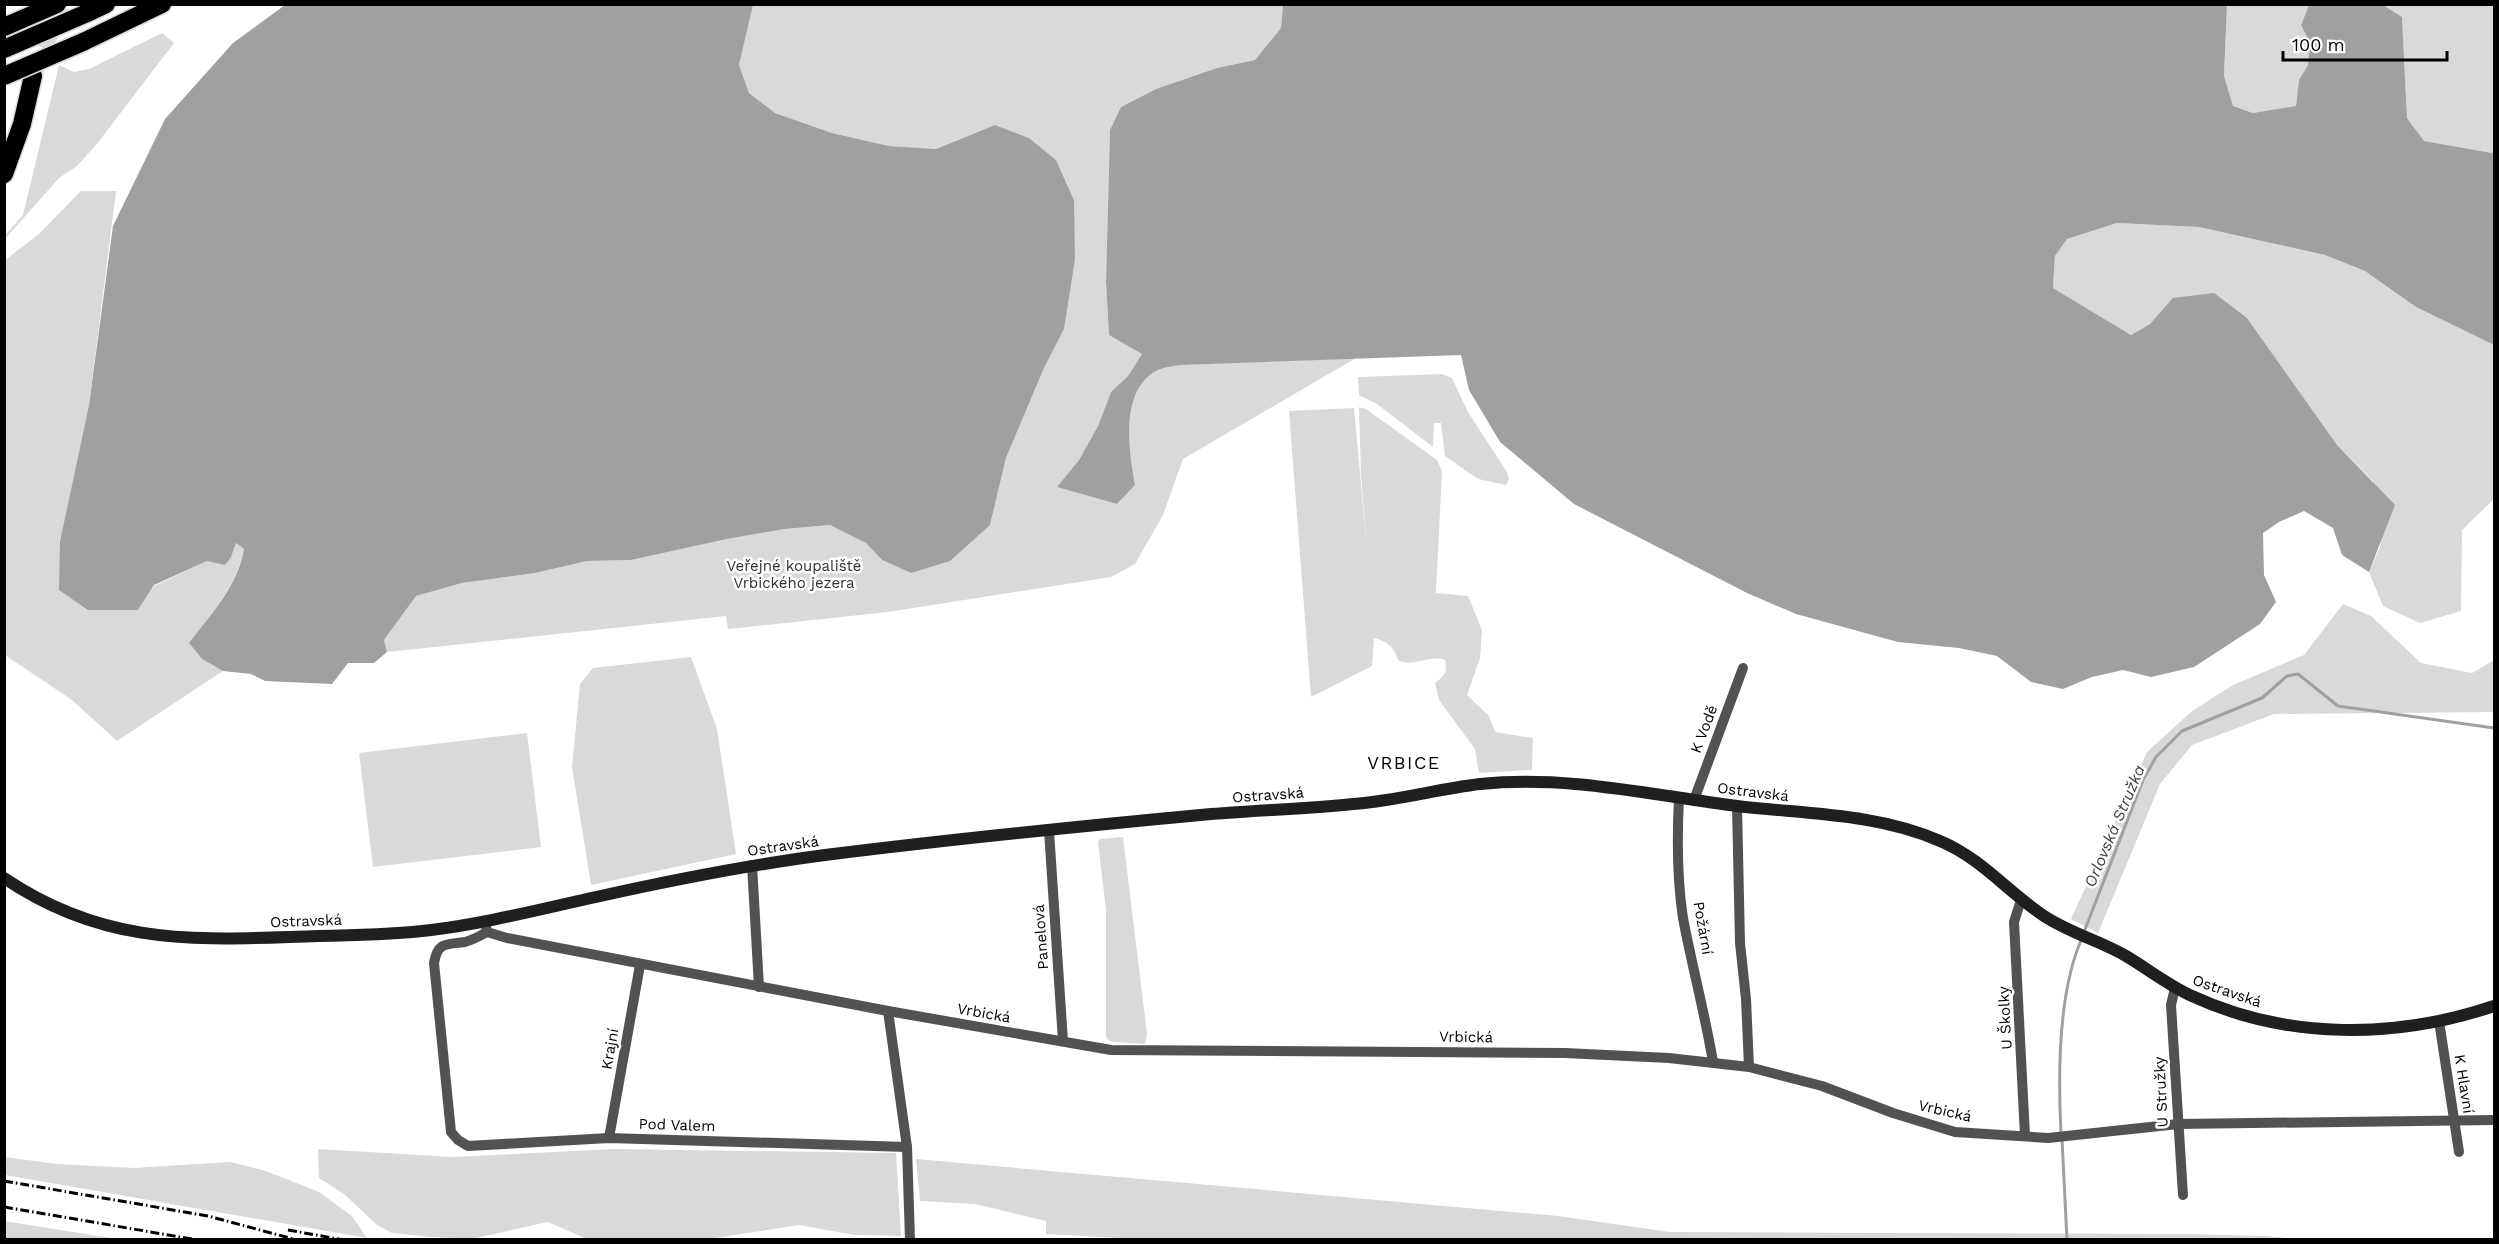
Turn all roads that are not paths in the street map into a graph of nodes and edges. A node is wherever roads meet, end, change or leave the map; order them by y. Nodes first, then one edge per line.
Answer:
1 (57, 4) edge
2 (106, 4) edge
3 (162, 4) edge
4 (6, 27) edge
5 (4, 49) edge
6 (4, 76) edge
7 (33, 76) tunnel mouth
8 (4, 174) edge
9 (1743, 668) dead end
10 (1679, 798) junction
11 (1694, 800) junction
12 (1737, 806) junction
13 (1049, 831) junction
14 (752, 865) junction
15 (4, 878) edge
16 (2021, 900) junction
17 (486, 927) junction
18 (640, 965) junction
19 (759, 987) junction
20 (2175, 988) junction
21 (2494, 1006) edge
22 (888, 1011) junction
23 (2439, 1021) junction
24 (1063, 1041) junction
25 (1713, 1062) junction
26 (1749, 1067) junction
27 (2494, 1120) edge
28 (2455, 1122) junction
29 (2178, 1124) junction
30 (2025, 1136) junction
31 (609, 1138) junction
32 (907, 1147) junction
33 (2459, 1152) dead end
34 (2183, 1195) dead end
35 (910, 1239) edge

1 - 4 highway
2 - 5 highway, bridge
3 - 6 highway, bridge
7 - 8 highway
9 - 11 street, K Vodě
10 - 11 main road, Ostravská
10 - 13 main road, Ostravská
10 - 25 street, Požární
11 - 12 main road, Ostravská
12 - 16 main road, Ostravská
12 - 26 street
13 - 14 main road, Ostravská
13 - 24 street, Panelová
14 - 17 main road, Ostravská
14 - 19 street
15 - 17 main road, Ostravská
16 - 20 main road, Ostravská
16 - 30 street, U Školky
17 - 18 street, Vrbická
17 - 31 street, Pod Valem
18 - 19 street, Vrbická
18 - 31 street, Krajní
19 - 22 street, Vrbická
20 - 23 main road, Ostravská
20 - 29 street, U Stružky
21 - 23 main road, Ostravská
22 - 24 street, Vrbická
22 - 32 street
23 - 28 street, K Hlavní
24 - 25 street, Vrbická
25 - 26 street, Vrbická
26 - 30 street, Vrbická
27 - 28 street, Vrbická
28 - 29 street, Vrbická
28 - 33 street, K Hlavní
29 - 30 street, Vrbická
29 - 34 street, U Stružky
31 - 32 street, Pod Valem
32 - 35 street

